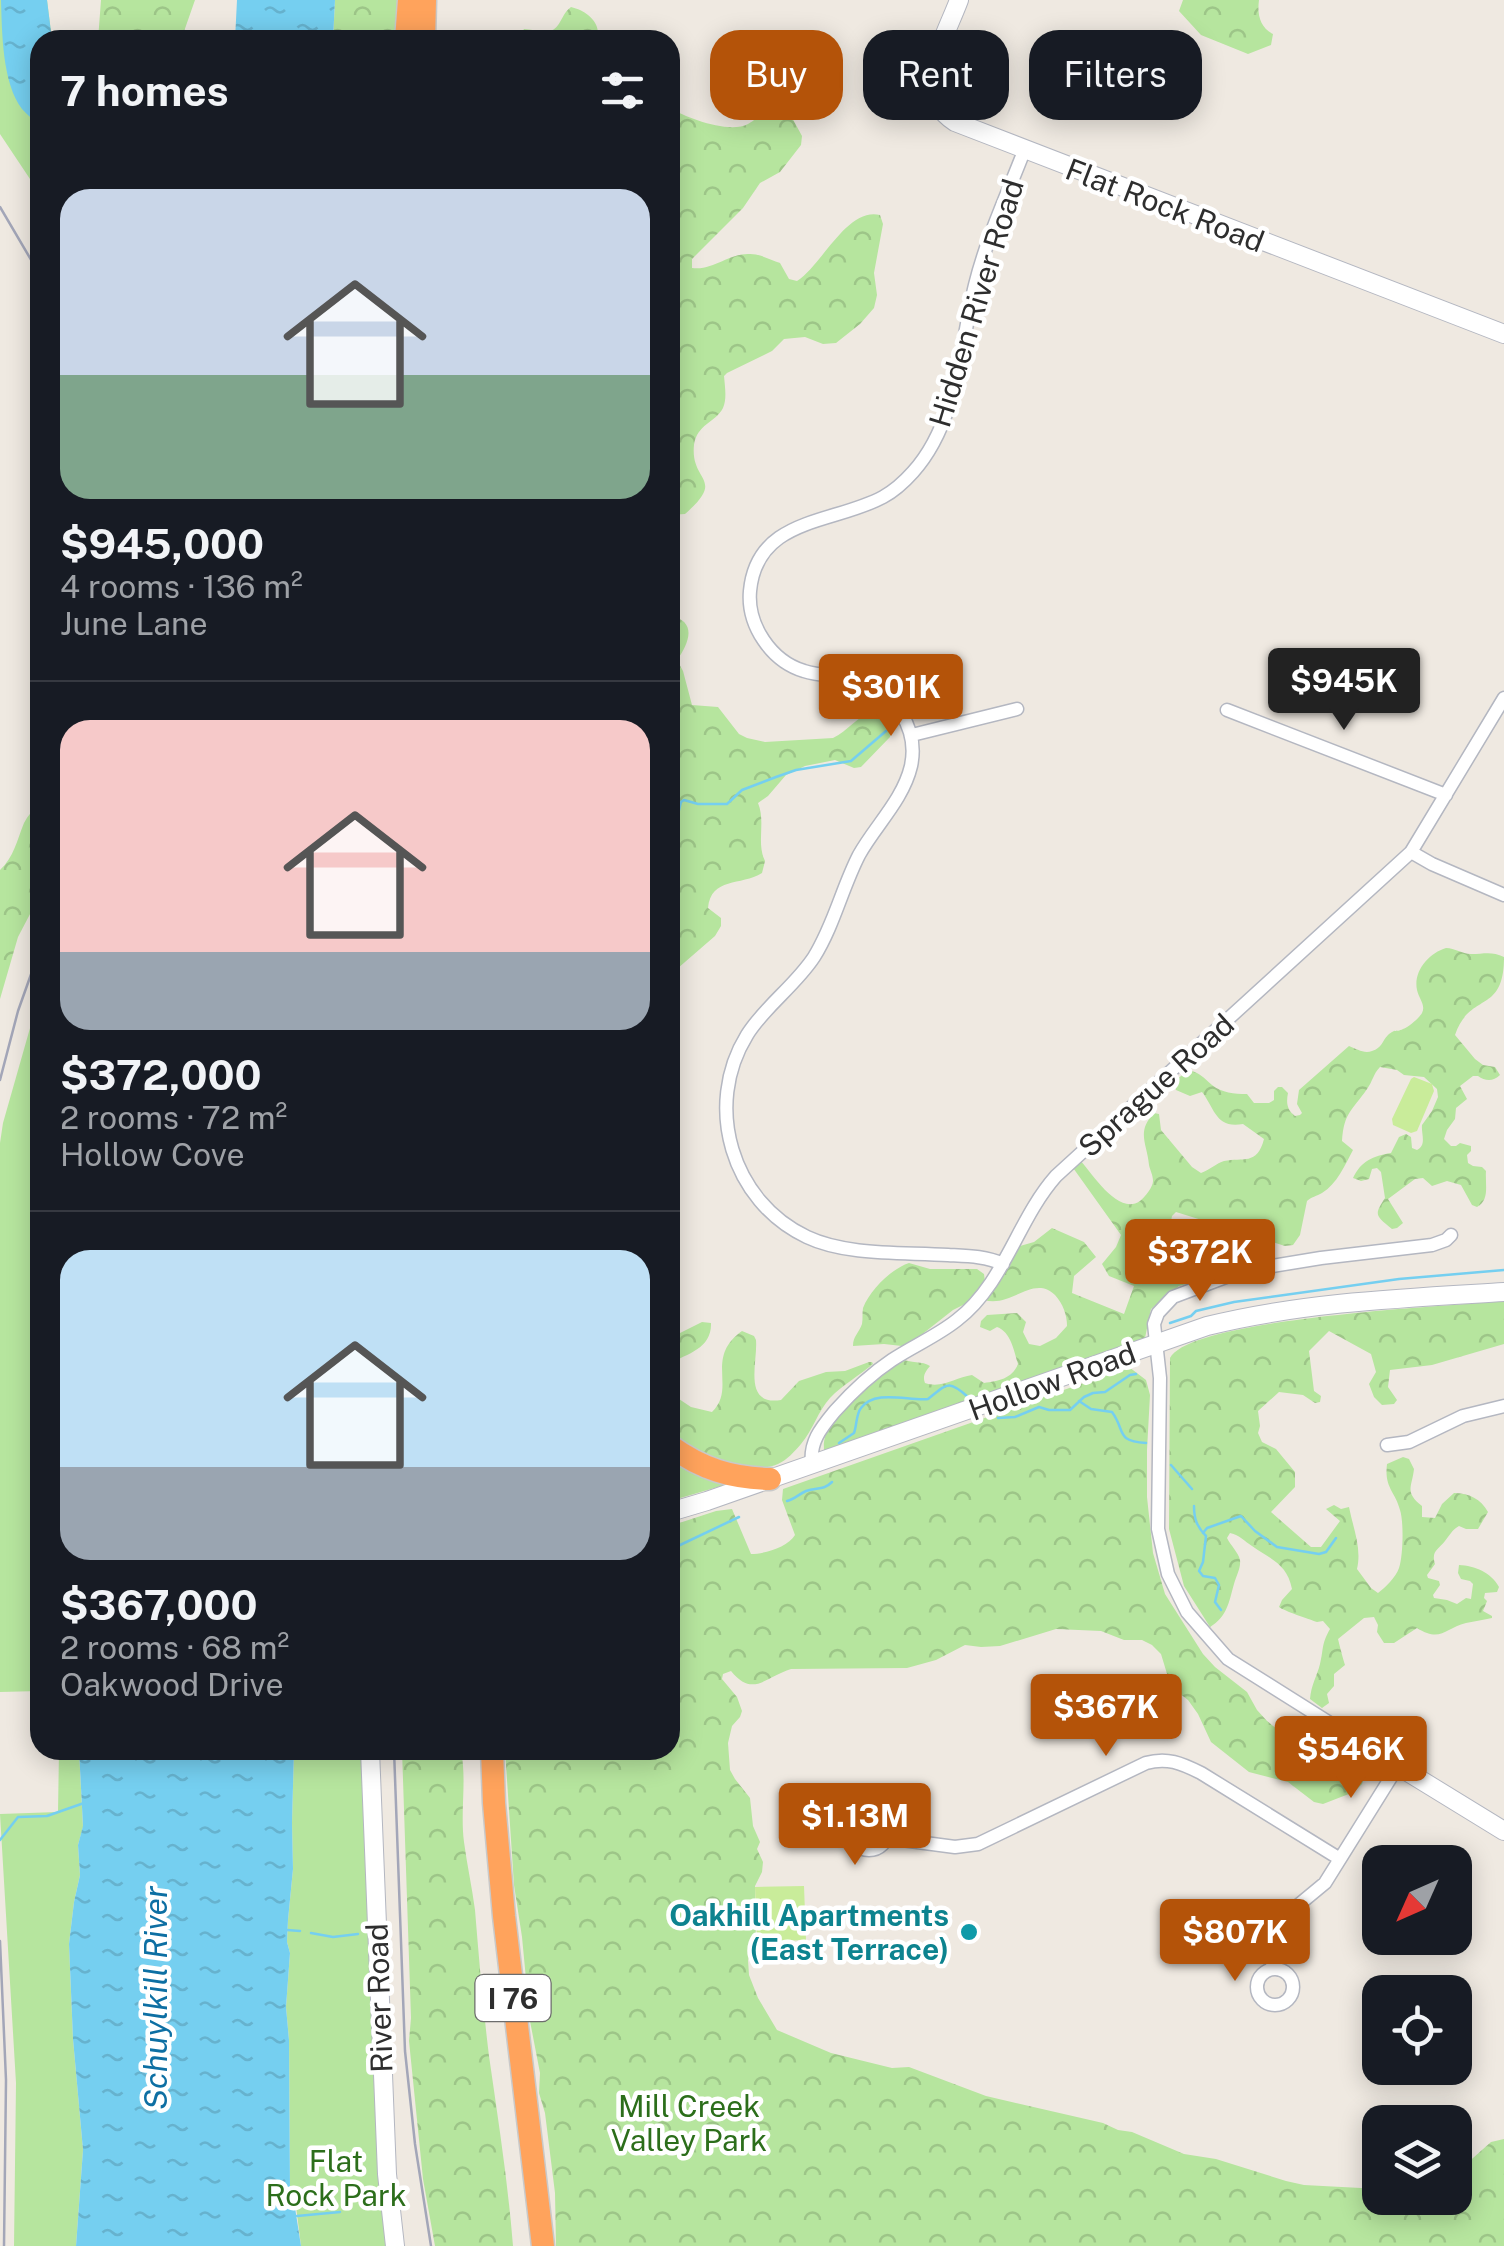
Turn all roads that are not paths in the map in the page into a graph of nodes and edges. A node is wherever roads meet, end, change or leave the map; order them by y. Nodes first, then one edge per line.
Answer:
1 (408, 0) edge
2 (426, 0) edge
3 (959, 0) edge
4 (406, 30) edge
5 (424, 30) edge
6 (1024, 151) junction
7 (1504, 334) edge
8 (1504, 698) edge
9 (1017, 709) dead end
10 (1227, 710) dead end
11 (912, 735) junction
12 (1446, 795) junction
13 (1411, 852) junction
14 (1504, 896) edge
15 (1451, 1236) dead end
16 (1002, 1264) junction
17 (1504, 1292) edge
18 (1155, 1344) junction
19 (1504, 1406) edge
20 (1387, 1446) dead end
21 (680, 1452) edge
22 (812, 1465) junction
23 (770, 1479) junction
24 (680, 1509) edge
25 (370, 1760) edge
26 (479, 1760) edge
27 (493, 1760) edge
28 (1398, 1766) junction
29 (1504, 1831) edge
30 (887, 1838) dead end
31 (1340, 1859) junction
32 (1272, 1969) dead end
33 (395, 2246) edge
34 (529, 2246) edge
35 (543, 2246) edge

1 - 4 highway
2 - 5 highway
3 - 6 street, Flat Rock Road
6 - 7 street, Flat Rock Road
6 - 11 street, Hidden River Road
8 - 12 street, Sprague Road
9 - 11 street
10 - 12 street
11 - 16 street
12 - 13 street, Sprague Road
13 - 14 street
13 - 16 street, Sprague Road
15 - 18 street
16 - 22 street, Sprague Road
17 - 18 street, Hollow Road
18 - 22 street, Hollow Road
18 - 28 street
19 - 20 street
21 - 23 highway
22 - 23 street, Hollow Road
23 - 24 street, Hollow Road
25 - 33 street, River Road
26 - 34 highway, I 76
27 - 35 highway, I 76
28 - 29 street
28 - 31 street
30 - 31 street
31 - 32 street

